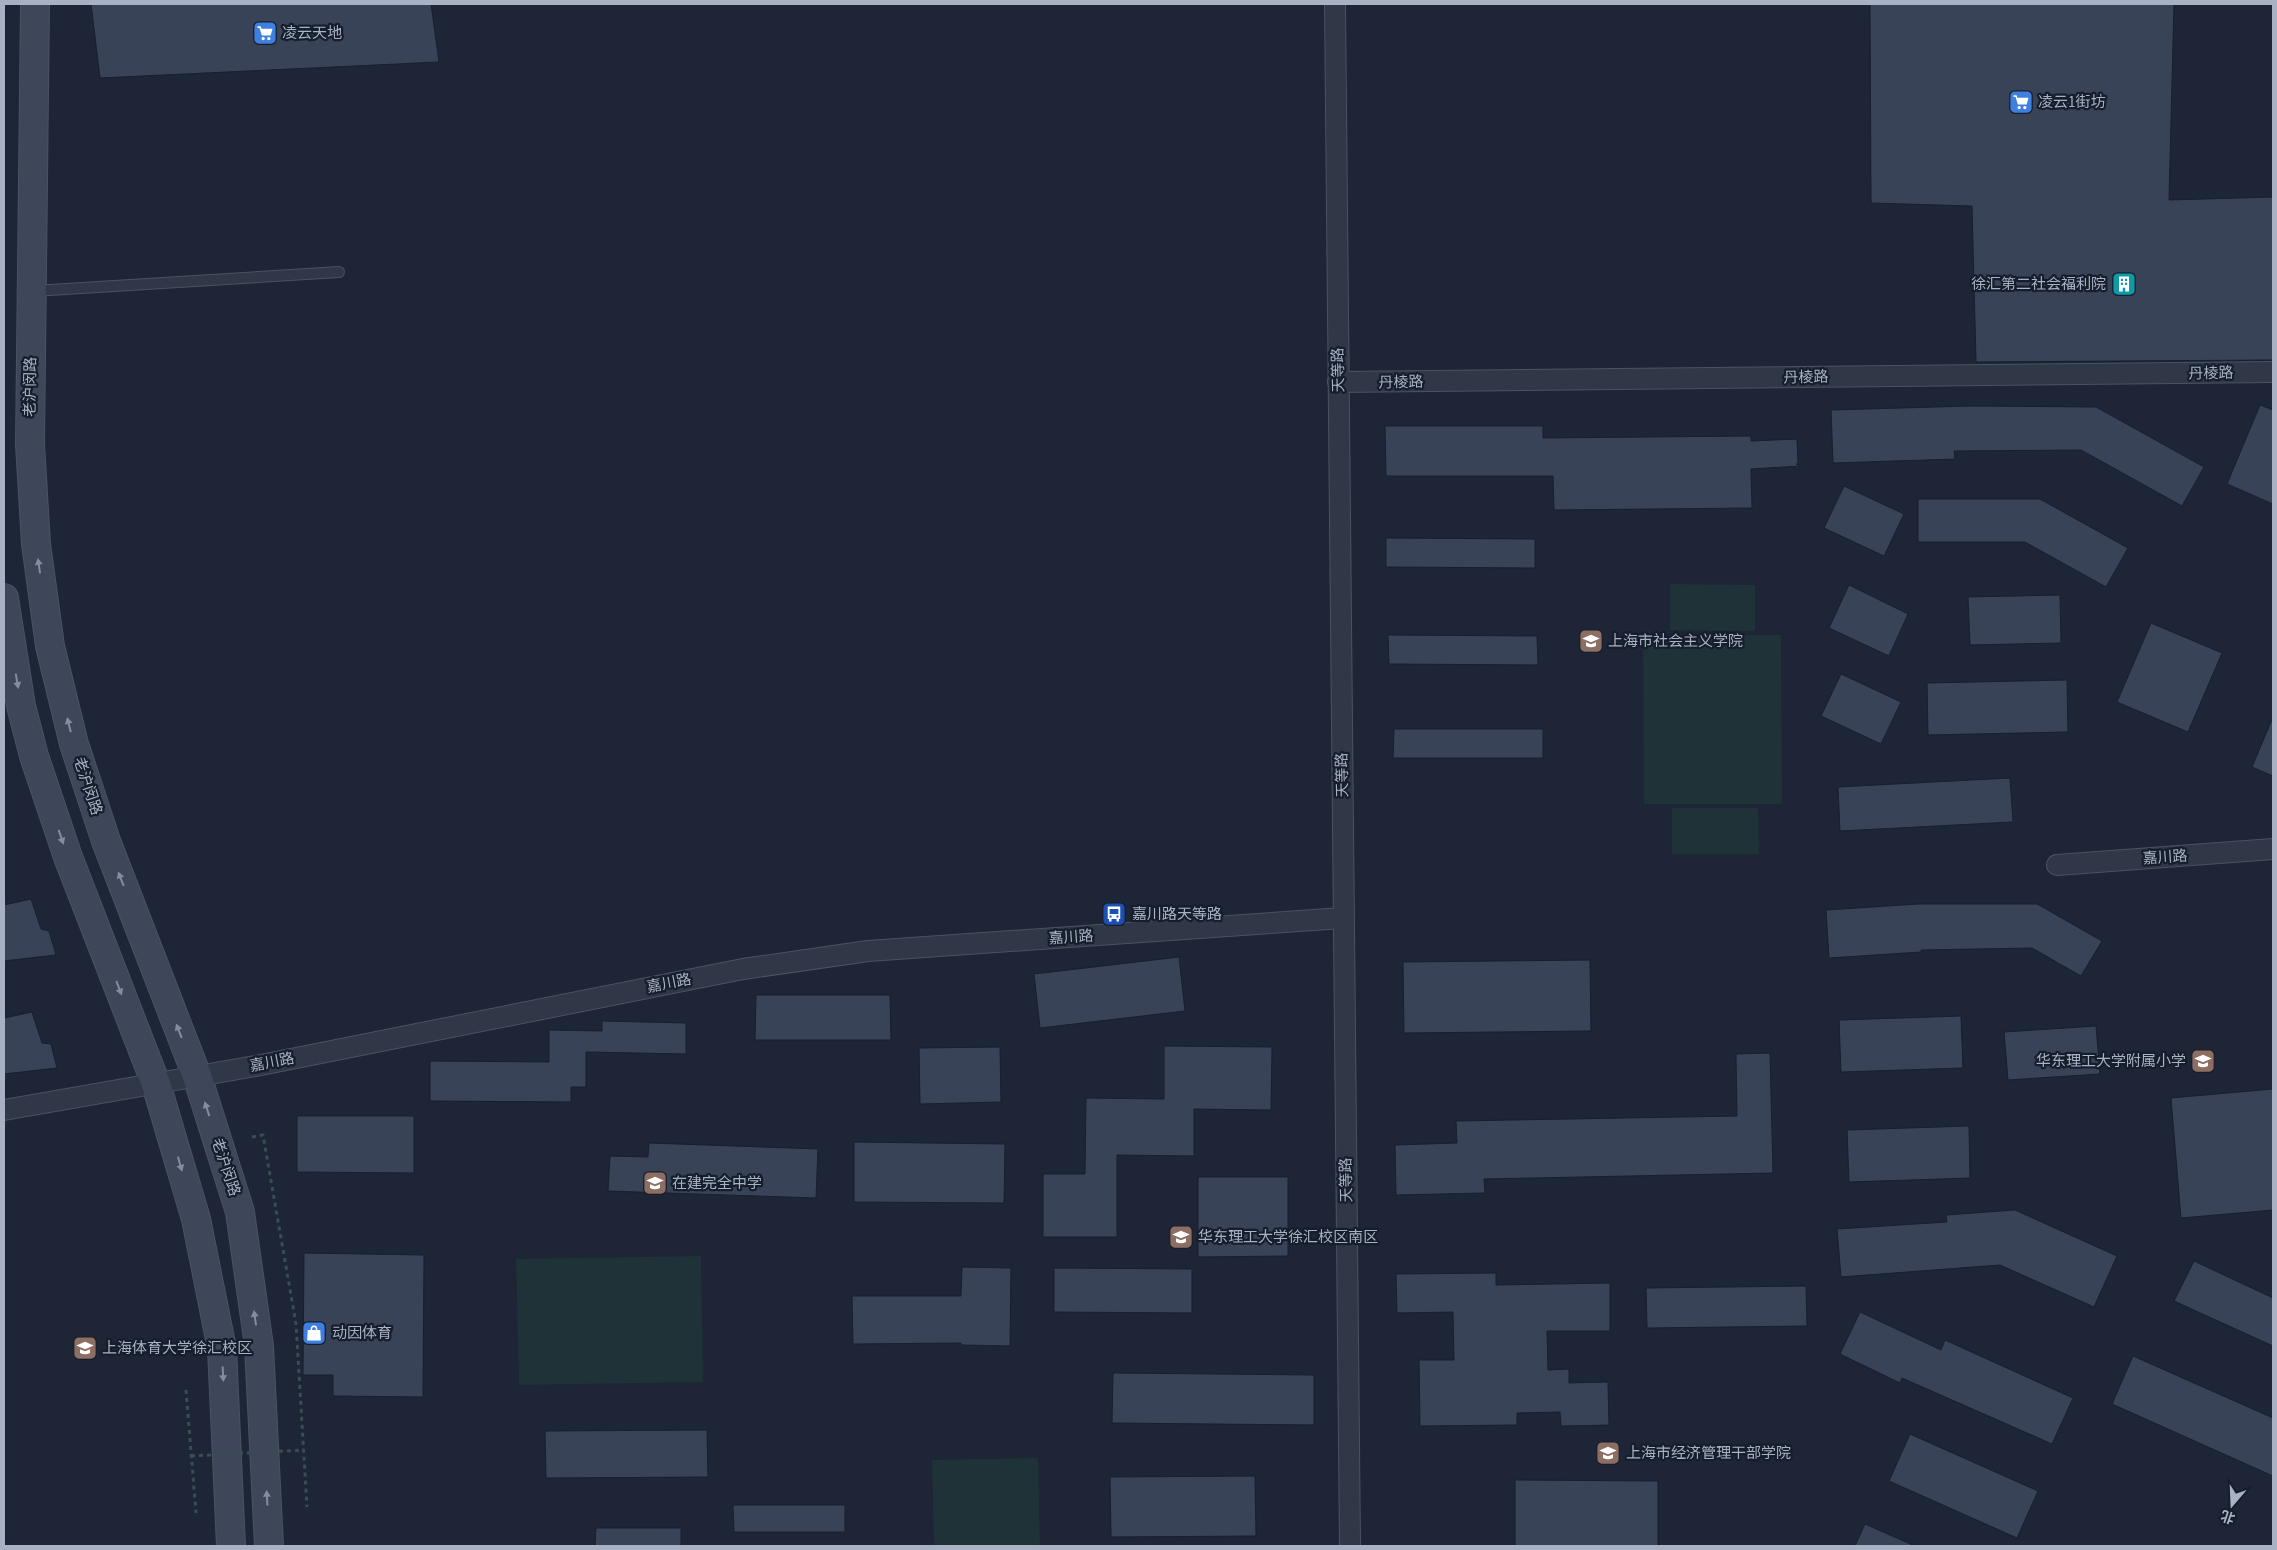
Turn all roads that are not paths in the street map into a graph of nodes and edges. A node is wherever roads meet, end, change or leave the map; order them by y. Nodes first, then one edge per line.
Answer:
1 (35, 4) edge
2 (1335, 4) edge
3 (339, 272) dead end
4 (32, 291) junction
5 (2273, 372) edge
6 (1338, 382) junction
7 (4, 598) edge
8 (2273, 849) edge
9 (2057, 865) dead end
10 (1343, 918) junction
11 (197, 1076) junction
12 (156, 1084) junction
13 (4, 1110) edge
14 (231, 1546) edge
15 (269, 1546) edge
16 (1350, 1546) edge

1 - 4 main road, 老沪闵路
2 - 6 street, 天等路
3 - 4 lane
11 -> 4 main road, 老沪闵路
5 - 6 street, 丹棱路
6 - 10 street, 天等路
7 -> 12 main road
8 - 9 street, 嘉川路
10 - 11 street, 嘉川路
10 - 16 street, 天等路
11 - 12 street, 嘉川路
15 -> 11 main road, 老沪闵路
12 - 13 street, 嘉川路
12 -> 14 main road

